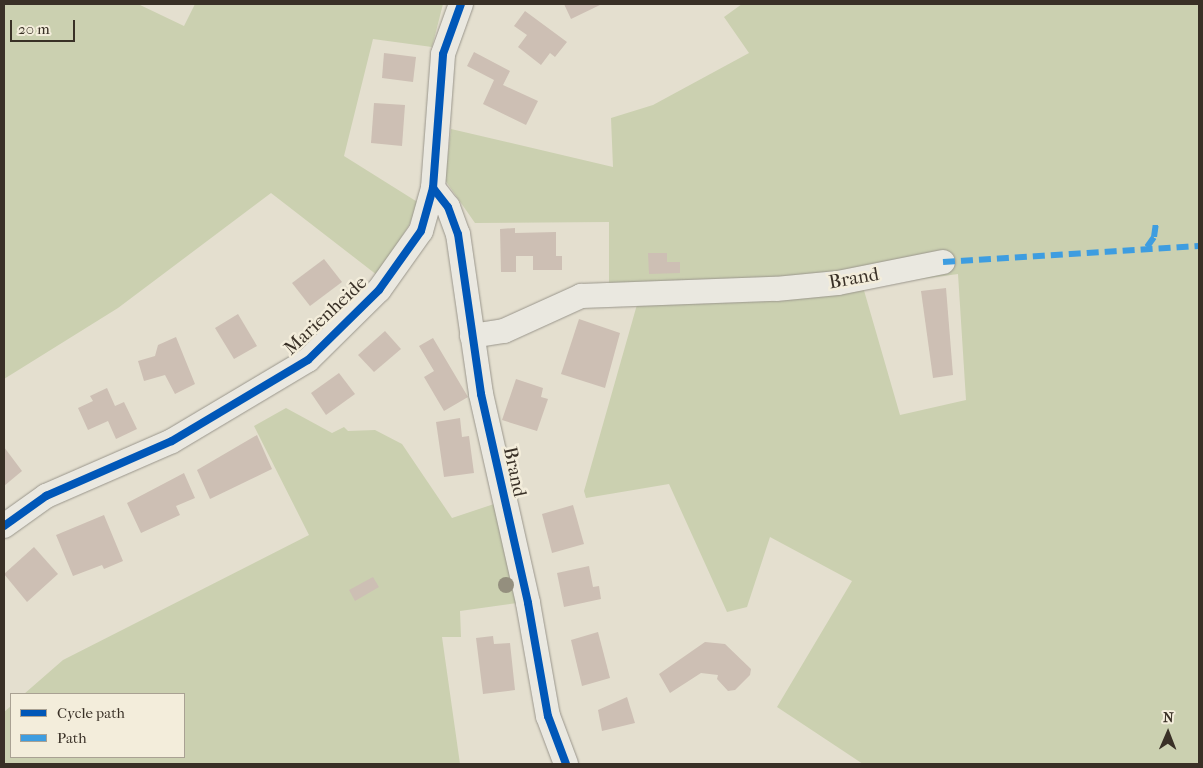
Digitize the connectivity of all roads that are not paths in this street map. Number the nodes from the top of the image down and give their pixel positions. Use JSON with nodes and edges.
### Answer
{"nodes":[{"id":1,"x":461,"y":4,"type":"edge"},
{"id":2,"x":433,"y":188,"type":"junction"},
{"id":3,"x":943,"y":262,"type":"dead end"},
{"id":4,"x":472,"y":336,"type":"junction"},
{"id":5,"x":4,"y":526,"type":"edge"},
{"id":6,"x":566,"y":764,"type":"edge"}],
"edges":[{"from":1,"to":2,"type":"street","name":"Marienheide"},
{"from":2,"to":4,"type":"street","name":"Brand"},
{"from":2,"to":5,"type":"street","name":"Marienheide"},
{"from":3,"to":4,"type":"street","name":"Brand"},
{"from":4,"to":6,"type":"street","name":"Brand"}]}
